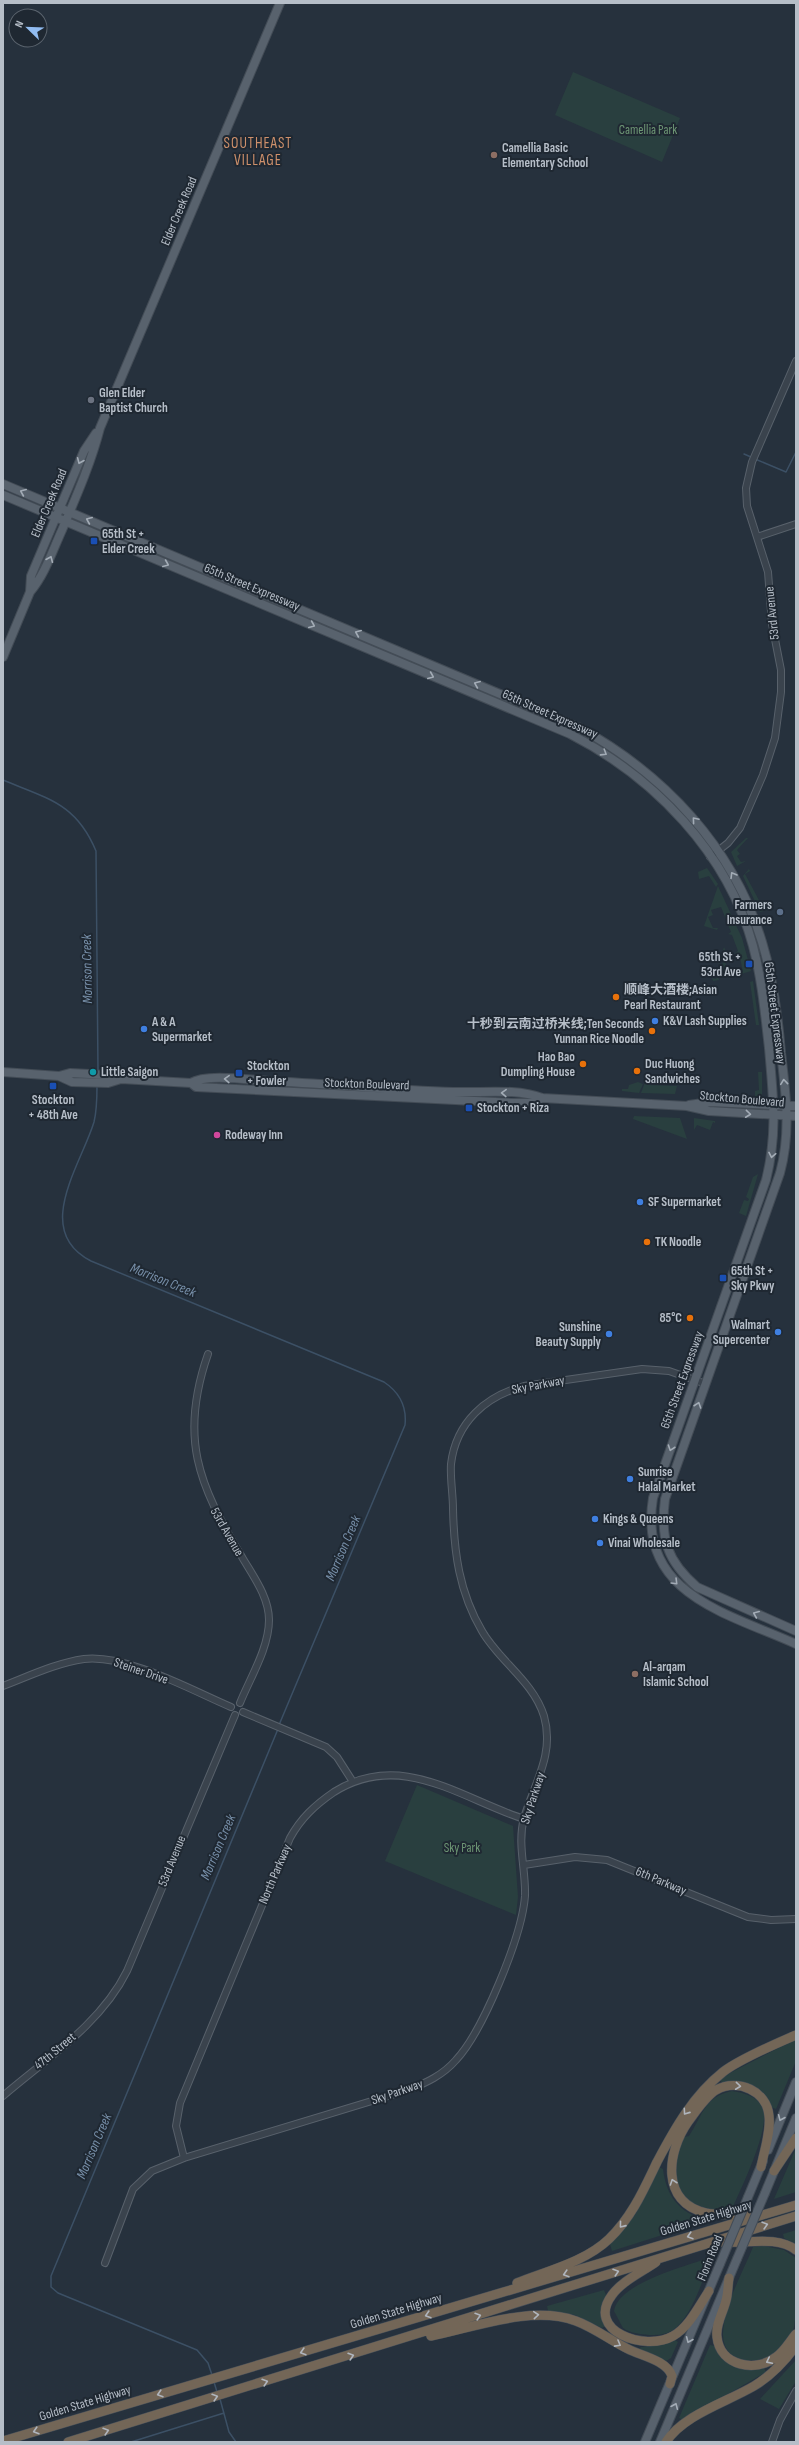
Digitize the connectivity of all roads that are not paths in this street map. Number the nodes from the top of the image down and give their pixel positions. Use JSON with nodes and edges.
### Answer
{"nodes":[{"id":1,"x":280,"y":3,"type":"edge"},
{"id":2,"x":796,"y":361,"type":"edge"},
{"id":3,"x":100,"y":428,"type":"junction"},
{"id":4,"x":3,"y":484,"type":"edge"},
{"id":5,"x":3,"y":495,"type":"edge"},
{"id":6,"x":60,"y":508,"type":"junction"},
{"id":7,"x":70,"y":512,"type":"junction"},
{"id":8,"x":56,"y":517,"type":"junction"},
{"id":9,"x":66,"y":521,"type":"junction"},
{"id":10,"x":796,"y":524,"type":"edge"},
{"id":11,"x":757,"y":537,"type":"junction"},
{"id":12,"x":30,"y":592,"type":"junction"},
{"id":13,"x":3,"y":657,"type":"edge"},
{"id":14,"x":718,"y":851,"type":"junction"},
{"id":15,"x":710,"y":857,"type":"junction"},
{"id":16,"x":739,"y":910,"type":"junction"},
{"id":17,"x":762,"y":943,"type":"junction"},
{"id":18,"x":760,"y":974,"type":"junction"},
{"id":19,"x":780,"y":1036,"type":"junction"},
{"id":20,"x":3,"y":1072,"type":"edge"},
{"id":21,"x":191,"y":1083,"type":"junction"},
{"id":22,"x":315,"y":1084,"type":"junction"},
{"id":23,"x":455,"y":1092,"type":"junction"},
{"id":24,"x":315,"y":1094,"type":"junction"},
{"id":25,"x":408,"y":1097,"type":"junction"},
{"id":26,"x":542,"y":1098,"type":"junction"},
{"id":27,"x":774,"y":1104,"type":"junction"},
{"id":28,"x":787,"y":1105,"type":"junction"},
{"id":29,"x":687,"y":1106,"type":"junction"},
{"id":30,"x":796,"y":1106,"type":"edge"},
{"id":31,"x":787,"y":1115,"type":"junction"},
{"id":32,"x":774,"y":1116,"type":"junction"},
{"id":33,"x":796,"y":1116,"type":"edge"},
{"id":34,"x":760,"y":1198,"type":"junction"},
{"id":35,"x":756,"y":1241,"type":"junction"},
{"id":36,"x":743,"y":1245,"type":"junction"},
{"id":37,"x":740,"y":1287,"type":"junction"},
{"id":38,"x":208,"y":1354,"type":"dead end"},
{"id":39,"x":695,"y":1379,"type":"junction"},
{"id":40,"x":706,"y":1384,"type":"junction"},
{"id":41,"x":778,"y":1623,"type":"junction"},
{"id":42,"x":756,"y":1626,"type":"junction"},
{"id":43,"x":794,"y":1630,"type":"edge"},
{"id":44,"x":773,"y":1633,"type":"junction"},
{"id":45,"x":796,"y":1644,"type":"edge"},
{"id":46,"x":3,"y":1686,"type":"edge"},
{"id":47,"x":240,"y":1703,"type":"junction"},
{"id":48,"x":231,"y":1706,"type":"junction"},
{"id":49,"x":243,"y":1712,"type":"junction"},
{"id":50,"x":235,"y":1715,"type":"junction"},
{"id":51,"x":354,"y":1782,"type":"junction"},
{"id":52,"x":524,"y":1819,"type":"junction"},
{"id":53,"x":524,"y":1865,"type":"junction"},
{"id":54,"x":796,"y":1919,"type":"edge"},
{"id":55,"x":105,"y":2005,"type":"joint"},
{"id":56,"x":796,"y":2035,"type":"edge"},
{"id":57,"x":796,"y":2082,"type":"edge"},
{"id":58,"x":3,"y":2096,"type":"edge"},
{"id":59,"x":796,"y":2118,"type":"edge"},
{"id":60,"x":796,"y":2138,"type":"edge"},
{"id":61,"x":184,"y":2158,"type":"junction"},
{"id":62,"x":761,"y":2167,"type":"junction"},
{"id":63,"x":774,"y":2171,"type":"junction"},
{"id":64,"x":796,"y":2205,"type":"edge"},
{"id":65,"x":768,"y":2213,"type":"junction"},
{"id":66,"x":796,"y":2216,"type":"edge"},
{"id":67,"x":715,"y":2241,"type":"junction"},
{"id":68,"x":796,"y":2250,"type":"edge"},
{"id":69,"x":666,"y":2256,"type":"junction"},
{"id":70,"x":105,"y":2263,"type":"dead end"},
{"id":71,"x":729,"y":2278,"type":"junction"},
{"id":72,"x":709,"y":2292,"type":"junction"},
{"id":73,"x":453,"y":2308,"type":"junction"},
{"id":74,"x":796,"y":2334,"type":"edge"},
{"id":75,"x":796,"y":2346,"type":"edge"},
{"id":76,"x":374,"y":2348,"type":"junction"},
{"id":77,"x":670,"y":2384,"type":"junction"},
{"id":78,"x":796,"y":2391,"type":"edge"},
{"id":79,"x":3,"y":2441,"type":"edge"},
{"id":80,"x":68,"y":2442,"type":"edge"},
{"id":81,"x":645,"y":2442,"type":"edge"},
{"id":82,"x":660,"y":2442,"type":"edge"},
{"id":83,"x":666,"y":2442,"type":"edge"},
{"id":84,"x":772,"y":2442,"type":"edge"}],
"edges":[{"from":1,"to":3,"type":"main road","name":"Elder Creek Road"},
{"from":2,"to":11,"type":"street","name":"53rd Avenue"},
{"from":3,"to":6,"type":"main road","name":"Elder Creek Road","one_way":true},
{"from":3,"to":7,"type":"main road","name":"Elder Creek Road"},
{"from":6,"to":4,"type":"main road","name":"65th Street Expressway","one_way":true},
{"from":5,"to":8,"type":"main road","name":"65th Street Expressway"},
{"from":6,"to":7,"type":"main road","name":"65th Street Expressway"},
{"from":6,"to":8,"type":"main road","name":"Elder Creek Road"},
{"from":7,"to":9,"type":"main road","name":"Elder Creek Road"},
{"from":14,"to":7,"type":"main road","name":"65th Street Expressway","one_way":true},
{"from":8,"to":9,"type":"main road","name":"65th Street Expressway"},
{"from":8,"to":12,"type":"main road","name":"Elder Creek Road"},
{"from":12,"to":9,"type":"main road","name":"Elder Creek Road","one_way":true},
{"from":9,"to":15,"type":"main road","name":"65th Street Expressway","one_way":true},
{"from":10,"to":11,"type":"street"},
{"from":11,"to":14,"type":"street","name":"53rd Avenue"},
{"from":12,"to":13,"type":"main road","name":"Elder Creek Road"},
{"from":14,"to":15,"type":"street","name":"53rd Avenue"},
{"from":17,"to":14,"type":"main road","name":"65th Street Expressway","one_way":true},
{"from":15,"to":16,"type":"main road","name":"65th Street Expressway"},
{"from":16,"to":17,"type":"main road"},
{"from":16,"to":18,"type":"main road","name":"65th Street Expressway"},
{"from":17,"to":19,"type":"main road","name":"65th Street Expressway"},
{"from":18,"to":19,"type":"main road"},
{"from":18,"to":27,"type":"main road","name":"65th Street Expressway"},
{"from":28,"to":19,"type":"main road","name":"65th Street Expressway","one_way":true},
{"from":20,"to":21,"type":"main road","name":"Stockton Boulevard"},
{"from":22,"to":21,"type":"main road","name":"Stockton Boulevard","one_way":true},
{"from":21,"to":24,"type":"main road","name":"Stockton Boulevard"},
{"from":22,"to":23,"type":"main road","name":"Stockton Boulevard"},
{"from":22,"to":24,"type":"main road"},
{"from":23,"to":25,"type":"main road"},
{"from":26,"to":23,"type":"main road","name":"Stockton Boulevard","one_way":true},
{"from":24,"to":25,"type":"main road","name":"Stockton Boulevard"},
{"from":25,"to":26,"type":"main road","name":"Stockton Boulevard"},
{"from":26,"to":29,"type":"main road","name":"Stockton Boulevard"},
{"from":27,"to":28,"type":"main road","name":"Stockton Boulevard"},
{"from":27,"to":29,"type":"main road","name":"Stockton Boulevard"},
{"from":27,"to":32,"type":"main road","name":"65th Street Expressway"},
{"from":28,"to":30,"type":"main road","name":"Stockton Boulevard"},
{"from":28,"to":31,"type":"main road","name":"65th Street Expressway"},
{"from":29,"to":32,"type":"main road","name":"Stockton Boulevard","one_way":true},
{"from":31,"to":32,"type":"main road","name":"Stockton Boulevard"},
{"from":31,"to":33,"type":"main road","name":"Stockton Boulevard"},
{"from":31,"to":35,"type":"main road","name":"65th Street Expressway"},
{"from":32,"to":34,"type":"main road","name":"65th Street Expressway","one_way":true},
{"from":34,"to":35,"type":"main road"},
{"from":34,"to":36,"type":"main road","name":"65th Street Expressway"},
{"from":35,"to":37,"type":"main road","name":"65th Street Expressway"},
{"from":36,"to":37,"type":"main road"},
{"from":36,"to":39,"type":"main road","name":"65th Street Expressway"},
{"from":37,"to":40,"type":"main road","name":"65th Street Expressway"},
{"from":38,"to":47,"type":"street","name":"53rd Avenue"},
{"from":39,"to":40,"type":"street","name":"Sky Parkway"},
{"from":39,"to":42,"type":"main road","name":"65th Street Expressway","one_way":true},
{"from":39,"to":52,"type":"street","name":"Sky Parkway"},
{"from":41,"to":40,"type":"main road","name":"65th Street Expressway","one_way":true},
{"from":41,"to":42,"type":"main road"},
{"from":41,"to":43,"type":"main road","name":"65th Street Expressway"},
{"from":42,"to":44,"type":"main road","name":"65th Street Expressway"},
{"from":43,"to":44,"type":"main road"},
{"from":44,"to":45,"type":"main road","name":"65th Street Expressway"},
{"from":46,"to":48,"type":"street","name":"Steiner Drive"},
{"from":47,"to":48,"type":"street"},
{"from":47,"to":49,"type":"street"},
{"from":48,"to":50,"type":"street"},
{"from":49,"to":50,"type":"street"},
{"from":49,"to":51,"type":"street"},
{"from":50,"to":55,"type":"street","name":"53rd Avenue"},
{"from":51,"to":52,"type":"street","name":"North Parkway"},
{"from":51,"to":61,"type":"street","name":"North Parkway"},
{"from":52,"to":53,"type":"street","name":"Sky Parkway"},
{"from":53,"to":54,"type":"street","name":"6th Parkway"},
{"from":53,"to":61,"type":"street","name":"Sky Parkway"},
{"from":55,"to":58,"type":"street","name":"47th Street"},
{"from":56,"to":73,"type":"highway","one_way":true},
{"from":57,"to":62,"type":"main road","name":"Florin Road","one_way":true},
{"from":59,"to":63,"type":"main road","name":"Florin Road"},
{"from":60,"to":63,"type":"highway"},
{"from":61,"to":70,"type":"street","name":"Sky Parkway"},
{"from":65,"to":62,"type":"highway","one_way":true},
{"from":62,"to":72,"type":"main road","name":"Florin Road","bridge":true},
{"from":63,"to":71,"type":"main road","name":"Florin Road","bridge":true},
{"from":64,"to":65,"type":"highway","name":"Golden State Highway"},
{"from":65,"to":73,"type":"highway","name":"Golden State Highway","one_way":true},
{"from":67,"to":66,"type":"highway","name":"Golden State Highway","one_way":true},
{"from":67,"to":68,"type":"highway"},
{"from":67,"to":69,"type":"highway","name":"Golden State Highway"},
{"from":69,"to":72,"type":"highway"},
{"from":76,"to":69,"type":"highway","name":"Golden State Highway","one_way":true},
{"from":74,"to":71,"type":"highway","one_way":true},
{"from":82,"to":71,"type":"main road","name":"Florin Road","one_way":true},
{"from":72,"to":77,"type":"main road","name":"Florin Road","one_way":true},
{"from":73,"to":79,"type":"highway","name":"Golden State Highway","one_way":true},
{"from":75,"to":83,"type":"highway"},
{"from":76,"to":77,"type":"highway","one_way":true},
{"from":80,"to":76,"type":"highway","name":"Golden State Highway","one_way":true},
{"from":77,"to":81,"type":"main road","name":"Florin Road"},
{"from":78,"to":84,"type":"street"}]}
